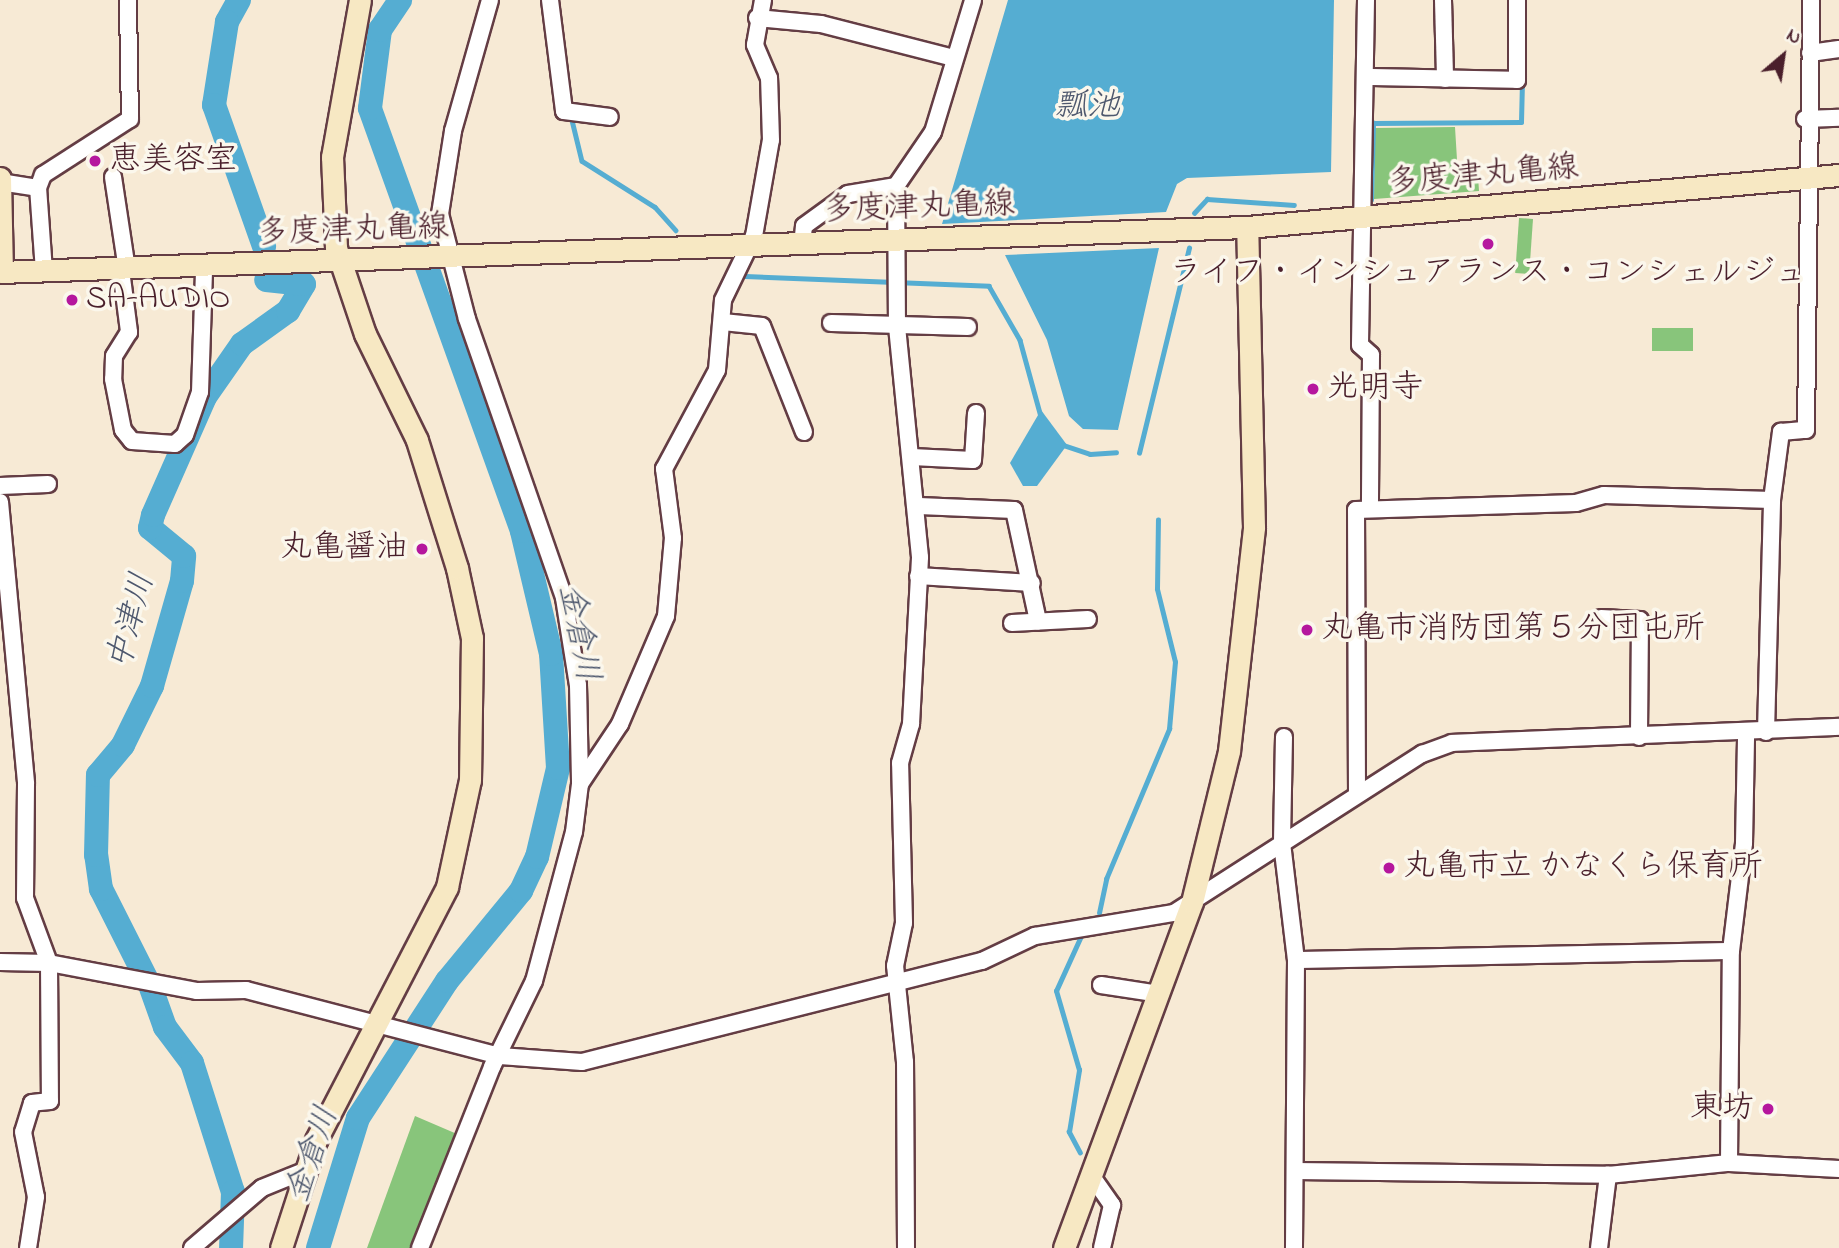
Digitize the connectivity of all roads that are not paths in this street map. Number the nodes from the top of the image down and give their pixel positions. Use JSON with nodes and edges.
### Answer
{"nodes":[{"id":1,"x":128,"y":0,"type":"edge"},
{"id":2,"x":360,"y":0,"type":"edge"},
{"id":3,"x":490,"y":0,"type":"edge"},
{"id":4,"x":763,"y":0,"type":"edge"},
{"id":5,"x":973,"y":0,"type":"edge"},
{"id":6,"x":1366,"y":0,"type":"edge"},
{"id":7,"x":1443,"y":0,"type":"edge"},
{"id":8,"x":1517,"y":0,"type":"edge"},
{"id":9,"x":1811,"y":0,"type":"edge"},
{"id":10,"x":549,"y":2,"type":"edge"},
{"id":11,"x":757,"y":18,"type":"junction"},
{"id":12,"x":1839,"y":50,"type":"edge"},
{"id":13,"x":1810,"y":53,"type":"junction"},
{"id":14,"x":953,"y":58,"type":"junction"},
{"id":15,"x":1367,"y":77,"type":"junction"},
{"id":16,"x":1445,"y":79,"type":"junction"},
{"id":17,"x":610,"y":117,"type":"dead end"},
{"id":18,"x":1805,"y":118,"type":"junction"},
{"id":19,"x":1839,"y":118,"type":"edge"},
{"id":20,"x":1839,"y":175,"type":"edge"},
{"id":21,"x":113,"y":177,"type":"dead end"},
{"id":22,"x":1807,"y":179,"type":"junction"},
{"id":23,"x":0,"y":180,"type":"edge"},
{"id":24,"x":896,"y":186,"type":"junction"},
{"id":25,"x":38,"y":188,"type":"junction"},
{"id":26,"x":1365,"y":219,"type":"junction"},
{"id":27,"x":1247,"y":228,"type":"junction"},
{"id":28,"x":897,"y":241,"type":"junction"},
{"id":29,"x":802,"y":245,"type":"junction"},
{"id":30,"x":747,"y":249,"type":"junction"},
{"id":31,"x":454,"y":260,"type":"junction"},
{"id":32,"x":340,"y":264,"type":"junction"},
{"id":33,"x":204,"y":269,"type":"junction"},
{"id":34,"x":124,"y":270,"type":"junction"},
{"id":35,"x":44,"y":271,"type":"junction"},
{"id":36,"x":1,"y":272,"type":"edge"},
{"id":37,"x":723,"y":322,"type":"junction"},
{"id":38,"x":831,"y":323,"type":"dead end"},
{"id":39,"x":897,"y":326,"type":"junction"},
{"id":40,"x":968,"y":327,"type":"dead end"},
{"id":41,"x":976,"y":413,"type":"dead end"},
{"id":42,"x":804,"y":432,"type":"dead end"},
{"id":43,"x":912,"y":457,"type":"junction"},
{"id":44,"x":48,"y":484,"type":"dead end"},
{"id":45,"x":0,"y":486,"type":"edge"},
{"id":46,"x":1772,"y":500,"type":"junction"},
{"id":47,"x":0,"y":502,"type":"edge"},
{"id":48,"x":919,"y":506,"type":"junction"},
{"id":49,"x":1370,"y":507,"type":"junction"},
{"id":50,"x":918,"y":576,"type":"junction"},
{"id":51,"x":1032,"y":583,"type":"junction"},
{"id":52,"x":1601,"y":618,"type":"dead end"},
{"id":53,"x":1088,"y":619,"type":"dead end"},
{"id":54,"x":1038,"y":621,"type":"junction"},
{"id":55,"x":1012,"y":624,"type":"dead end"},
{"id":56,"x":1839,"y":727,"type":"edge"},
{"id":57,"x":1766,"y":732,"type":"junction"},
{"id":58,"x":1746,"y":734,"type":"junction"},
{"id":59,"x":1284,"y":737,"type":"dead end"},
{"id":60,"x":1639,"y":737,"type":"junction"},
{"id":61,"x":580,"y":784,"type":"junction"},
{"id":62,"x":1357,"y":794,"type":"junction"},
{"id":63,"x":1282,"y":843,"type":"junction"},
{"id":64,"x":1192,"y":903,"type":"junction"},
{"id":65,"x":1731,"y":951,"type":"junction"},
{"id":66,"x":1296,"y":960,"type":"junction"},
{"id":67,"x":0,"y":962,"type":"edge"},
{"id":68,"x":48,"y":963,"type":"junction"},
{"id":69,"x":897,"y":983,"type":"junction"},
{"id":70,"x":1101,"y":985,"type":"dead end"},
{"id":71,"x":1160,"y":994,"type":"junction"},
{"id":72,"x":384,"y":1027,"type":"junction"},
{"id":73,"x":500,"y":1056,"type":"junction"},
{"id":74,"x":1729,"y":1163,"type":"junction"},
{"id":75,"x":1839,"y":1170,"type":"edge"},
{"id":76,"x":304,"y":1171,"type":"junction"},
{"id":77,"x":1295,"y":1171,"type":"junction"},
{"id":78,"x":1091,"y":1175,"type":"junction"},
{"id":79,"x":1608,"y":1175,"type":"junction"},
{"id":80,"x":28,"y":1248,"type":"edge"},
{"id":81,"x":192,"y":1248,"type":"edge"},
{"id":82,"x":281,"y":1248,"type":"edge"},
{"id":83,"x":420,"y":1248,"type":"edge"},
{"id":84,"x":906,"y":1248,"type":"edge"},
{"id":85,"x":1064,"y":1248,"type":"edge"},
{"id":86,"x":1102,"y":1248,"type":"edge"},
{"id":87,"x":1294,"y":1248,"type":"edge"},
{"id":88,"x":1599,"y":1248,"type":"edge"}],
"edges":[{"from":1,"to":25,"type":"street"},
{"from":2,"to":32,"type":"street"},
{"from":3,"to":31,"type":"street"},
{"from":4,"to":11,"type":"street"},
{"from":5,"to":14,"type":"street"},
{"from":6,"to":15,"type":"street"},
{"from":7,"to":16,"type":"street"},
{"from":8,"to":16,"type":"street"},
{"from":9,"to":13,"type":"street"},
{"from":10,"to":17,"type":"street"},
{"from":11,"to":14,"type":"street"},
{"from":11,"to":30,"type":"street"},
{"from":12,"to":13,"type":"street"},
{"from":13,"to":18,"type":"street"},
{"from":14,"to":24,"type":"street"},
{"from":15,"to":16,"type":"street"},
{"from":15,"to":26,"type":"street"},
{"from":18,"to":19,"type":"street"},
{"from":18,"to":22,"type":"street"},
{"from":20,"to":22,"type":"street","name":"多度津丸亀線"},
{"from":21,"to":34,"type":"street"},
{"from":22,"to":26,"type":"street","name":"多度津丸亀線"},
{"from":22,"to":46,"type":"street"},
{"from":23,"to":25,"type":"street"},
{"from":23,"to":36,"type":"street"},
{"from":24,"to":28,"type":"street"},
{"from":24,"to":29,"type":"street"},
{"from":25,"to":35,"type":"street"},
{"from":26,"to":27,"type":"street","name":"多度津丸亀線"},
{"from":26,"to":49,"type":"street"},
{"from":27,"to":28,"type":"street","name":"多度津丸亀線"},
{"from":27,"to":64,"type":"street"},
{"from":28,"to":29,"type":"street","name":"多度津丸亀線"},
{"from":28,"to":39,"type":"street"},
{"from":29,"to":30,"type":"street","name":"多度津丸亀線"},
{"from":30,"to":31,"type":"street","name":"多度津丸亀線"},
{"from":30,"to":37,"type":"street"},
{"from":31,"to":32,"type":"street","name":"多度津丸亀線"},
{"from":31,"to":61,"type":"street"},
{"from":32,"to":33,"type":"street","name":"多度津丸亀線"},
{"from":32,"to":72,"type":"street"},
{"from":33,"to":34,"type":"street","name":"多度津丸亀線"},
{"from":33,"to":34,"type":"street"},
{"from":34,"to":35,"type":"street","name":"多度津丸亀線"},
{"from":35,"to":36,"type":"street","name":"多度津丸亀線"},
{"from":37,"to":42,"type":"street"},
{"from":37,"to":61,"type":"street"},
{"from":38,"to":39,"type":"street"},
{"from":39,"to":40,"type":"street"},
{"from":39,"to":43,"type":"street"},
{"from":41,"to":43,"type":"street"},
{"from":43,"to":48,"type":"street"},
{"from":44,"to":45,"type":"street"},
{"from":46,"to":49,"type":"street"},
{"from":46,"to":57,"type":"street"},
{"from":47,"to":68,"type":"street"},
{"from":48,"to":50,"type":"street"},
{"from":48,"to":51,"type":"street"},
{"from":49,"to":62,"type":"street"},
{"from":50,"to":51,"type":"street"},
{"from":50,"to":69,"type":"street"},
{"from":51,"to":54,"type":"street"},
{"from":52,"to":60,"type":"street"},
{"from":53,"to":54,"type":"street"},
{"from":54,"to":55,"type":"street"},
{"from":56,"to":57,"type":"street"},
{"from":57,"to":58,"type":"street"},
{"from":58,"to":60,"type":"street"},
{"from":58,"to":65,"type":"street"},
{"from":59,"to":63,"type":"street"},
{"from":60,"to":62,"type":"street"},
{"from":61,"to":73,"type":"street"},
{"from":62,"to":63,"type":"street"},
{"from":63,"to":64,"type":"street"},
{"from":63,"to":66,"type":"street"},
{"from":64,"to":69,"type":"street"},
{"from":64,"to":71,"type":"street"},
{"from":65,"to":66,"type":"street"},
{"from":65,"to":74,"type":"street"},
{"from":66,"to":77,"type":"street"},
{"from":67,"to":68,"type":"street"},
{"from":68,"to":72,"type":"street"},
{"from":68,"to":80,"type":"street"},
{"from":69,"to":73,"type":"street"},
{"from":69,"to":84,"type":"street"},
{"from":70,"to":71,"type":"street"},
{"from":71,"to":78,"type":"street"},
{"from":72,"to":73,"type":"street"},
{"from":72,"to":76,"type":"street"},
{"from":73,"to":83,"type":"street"},
{"from":74,"to":75,"type":"street"},
{"from":74,"to":79,"type":"street"},
{"from":76,"to":81,"type":"street"},
{"from":76,"to":82,"type":"street"},
{"from":77,"to":79,"type":"street"},
{"from":77,"to":87,"type":"street"},
{"from":78,"to":85,"type":"street"},
{"from":78,"to":86,"type":"street"},
{"from":79,"to":88,"type":"street"}]}
